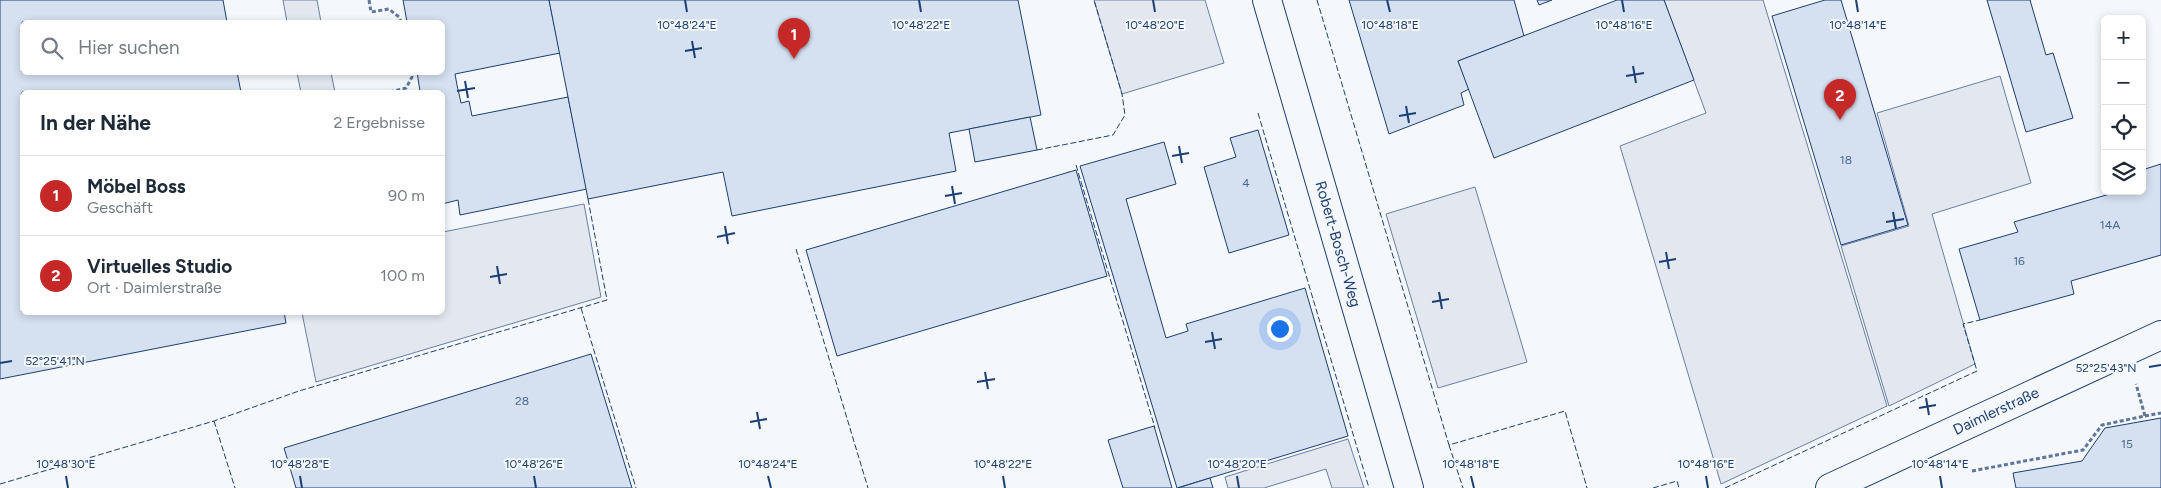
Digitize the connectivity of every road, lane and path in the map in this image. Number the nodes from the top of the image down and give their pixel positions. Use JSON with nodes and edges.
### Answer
{"nodes":[{"id":1,"x":369,"y":0,"type":"edge"},
{"id":2,"x":1268,"y":0,"type":"edge"},
{"id":3,"x":400,"y":20,"type":"edge"},
{"id":4,"x":412,"y":75,"type":"edge"},
{"id":5,"x":398,"y":90,"type":"edge"},
{"id":6,"x":2161,"y":335,"type":"edge"},
{"id":7,"x":2122,"y":353,"type":"junction"},
{"id":8,"x":2161,"y":414,"type":"edge"},
{"id":9,"x":2145,"y":416,"type":"junction"},
{"id":10,"x":1972,"y":471,"type":"dead end"},
{"id":11,"x":1409,"y":488,"type":"edge"},
{"id":12,"x":1830,"y":488,"type":"edge"}],
"edges":[{"from":1,"to":3,"type":"path"},
{"from":2,"to":11,"type":"street","name":"Robert-Bosch-Weg"},
{"from":4,"to":5,"type":"path"},
{"from":6,"to":7,"type":"street","name":"Daimlerstraße"},
{"from":7,"to":9,"type":"path"},
{"from":7,"to":12,"type":"street","name":"Daimlerstraße"},
{"from":8,"to":9,"type":"path"},
{"from":9,"to":10,"type":"path"}]}
